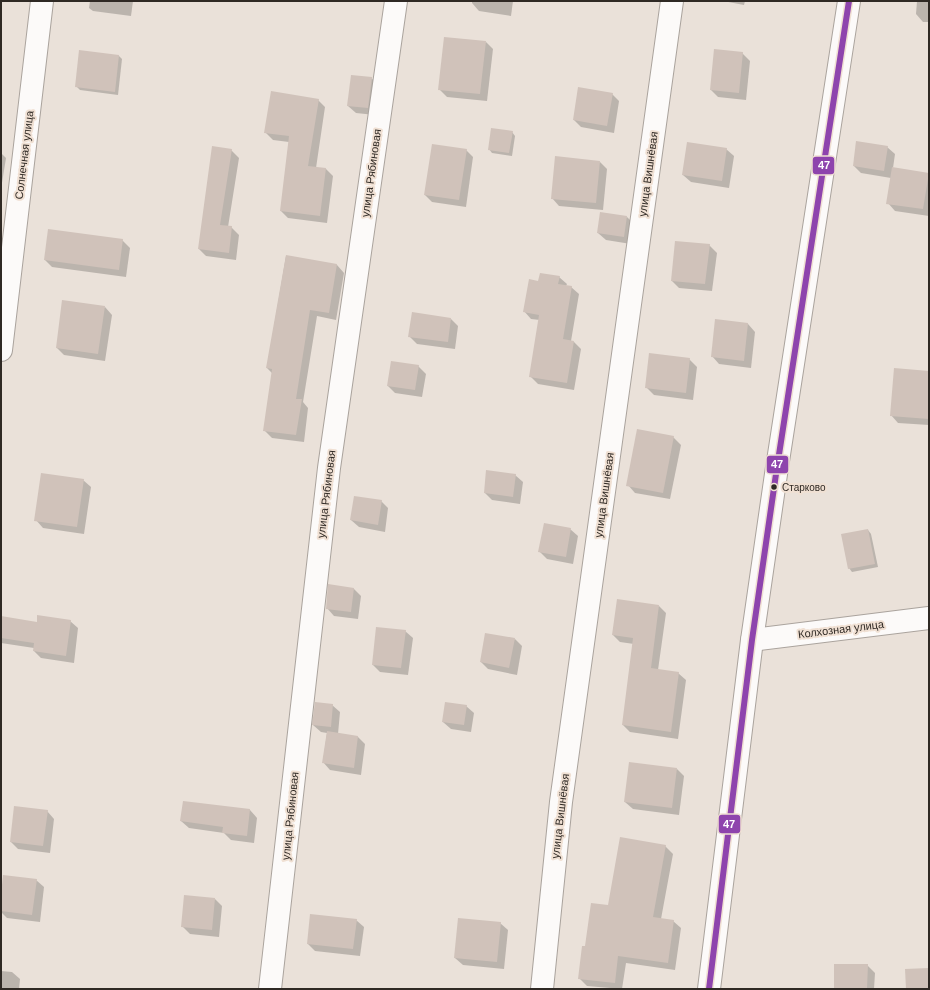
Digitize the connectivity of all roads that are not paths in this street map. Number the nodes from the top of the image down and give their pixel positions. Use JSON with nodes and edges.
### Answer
{"nodes":[{"id":1,"x":42,"y":1,"type":"edge"},
{"id":2,"x":396,"y":1,"type":"edge"},
{"id":3,"x":672,"y":1,"type":"edge"},
{"id":4,"x":849,"y":1,"type":"edge"},
{"id":5,"x":1,"y":350,"type":"edge"},
{"id":6,"x":929,"y":618,"type":"edge"},
{"id":7,"x":752,"y":640,"type":"junction"},
{"id":8,"x":270,"y":989,"type":"edge"},
{"id":9,"x":542,"y":989,"type":"edge"},
{"id":10,"x":709,"y":989,"type":"edge"}],
"edges":[{"from":1,"to":5,"type":"street","name":"Солнечная улица"},
{"from":2,"to":8,"type":"street","name":"улица Рябиновая"},
{"from":3,"to":9,"type":"street","name":"улица Вишнёвая"},
{"from":4,"to":7,"type":"street"},
{"from":6,"to":7,"type":"street","name":"Колхозная улица"},
{"from":7,"to":10,"type":"street"}]}
